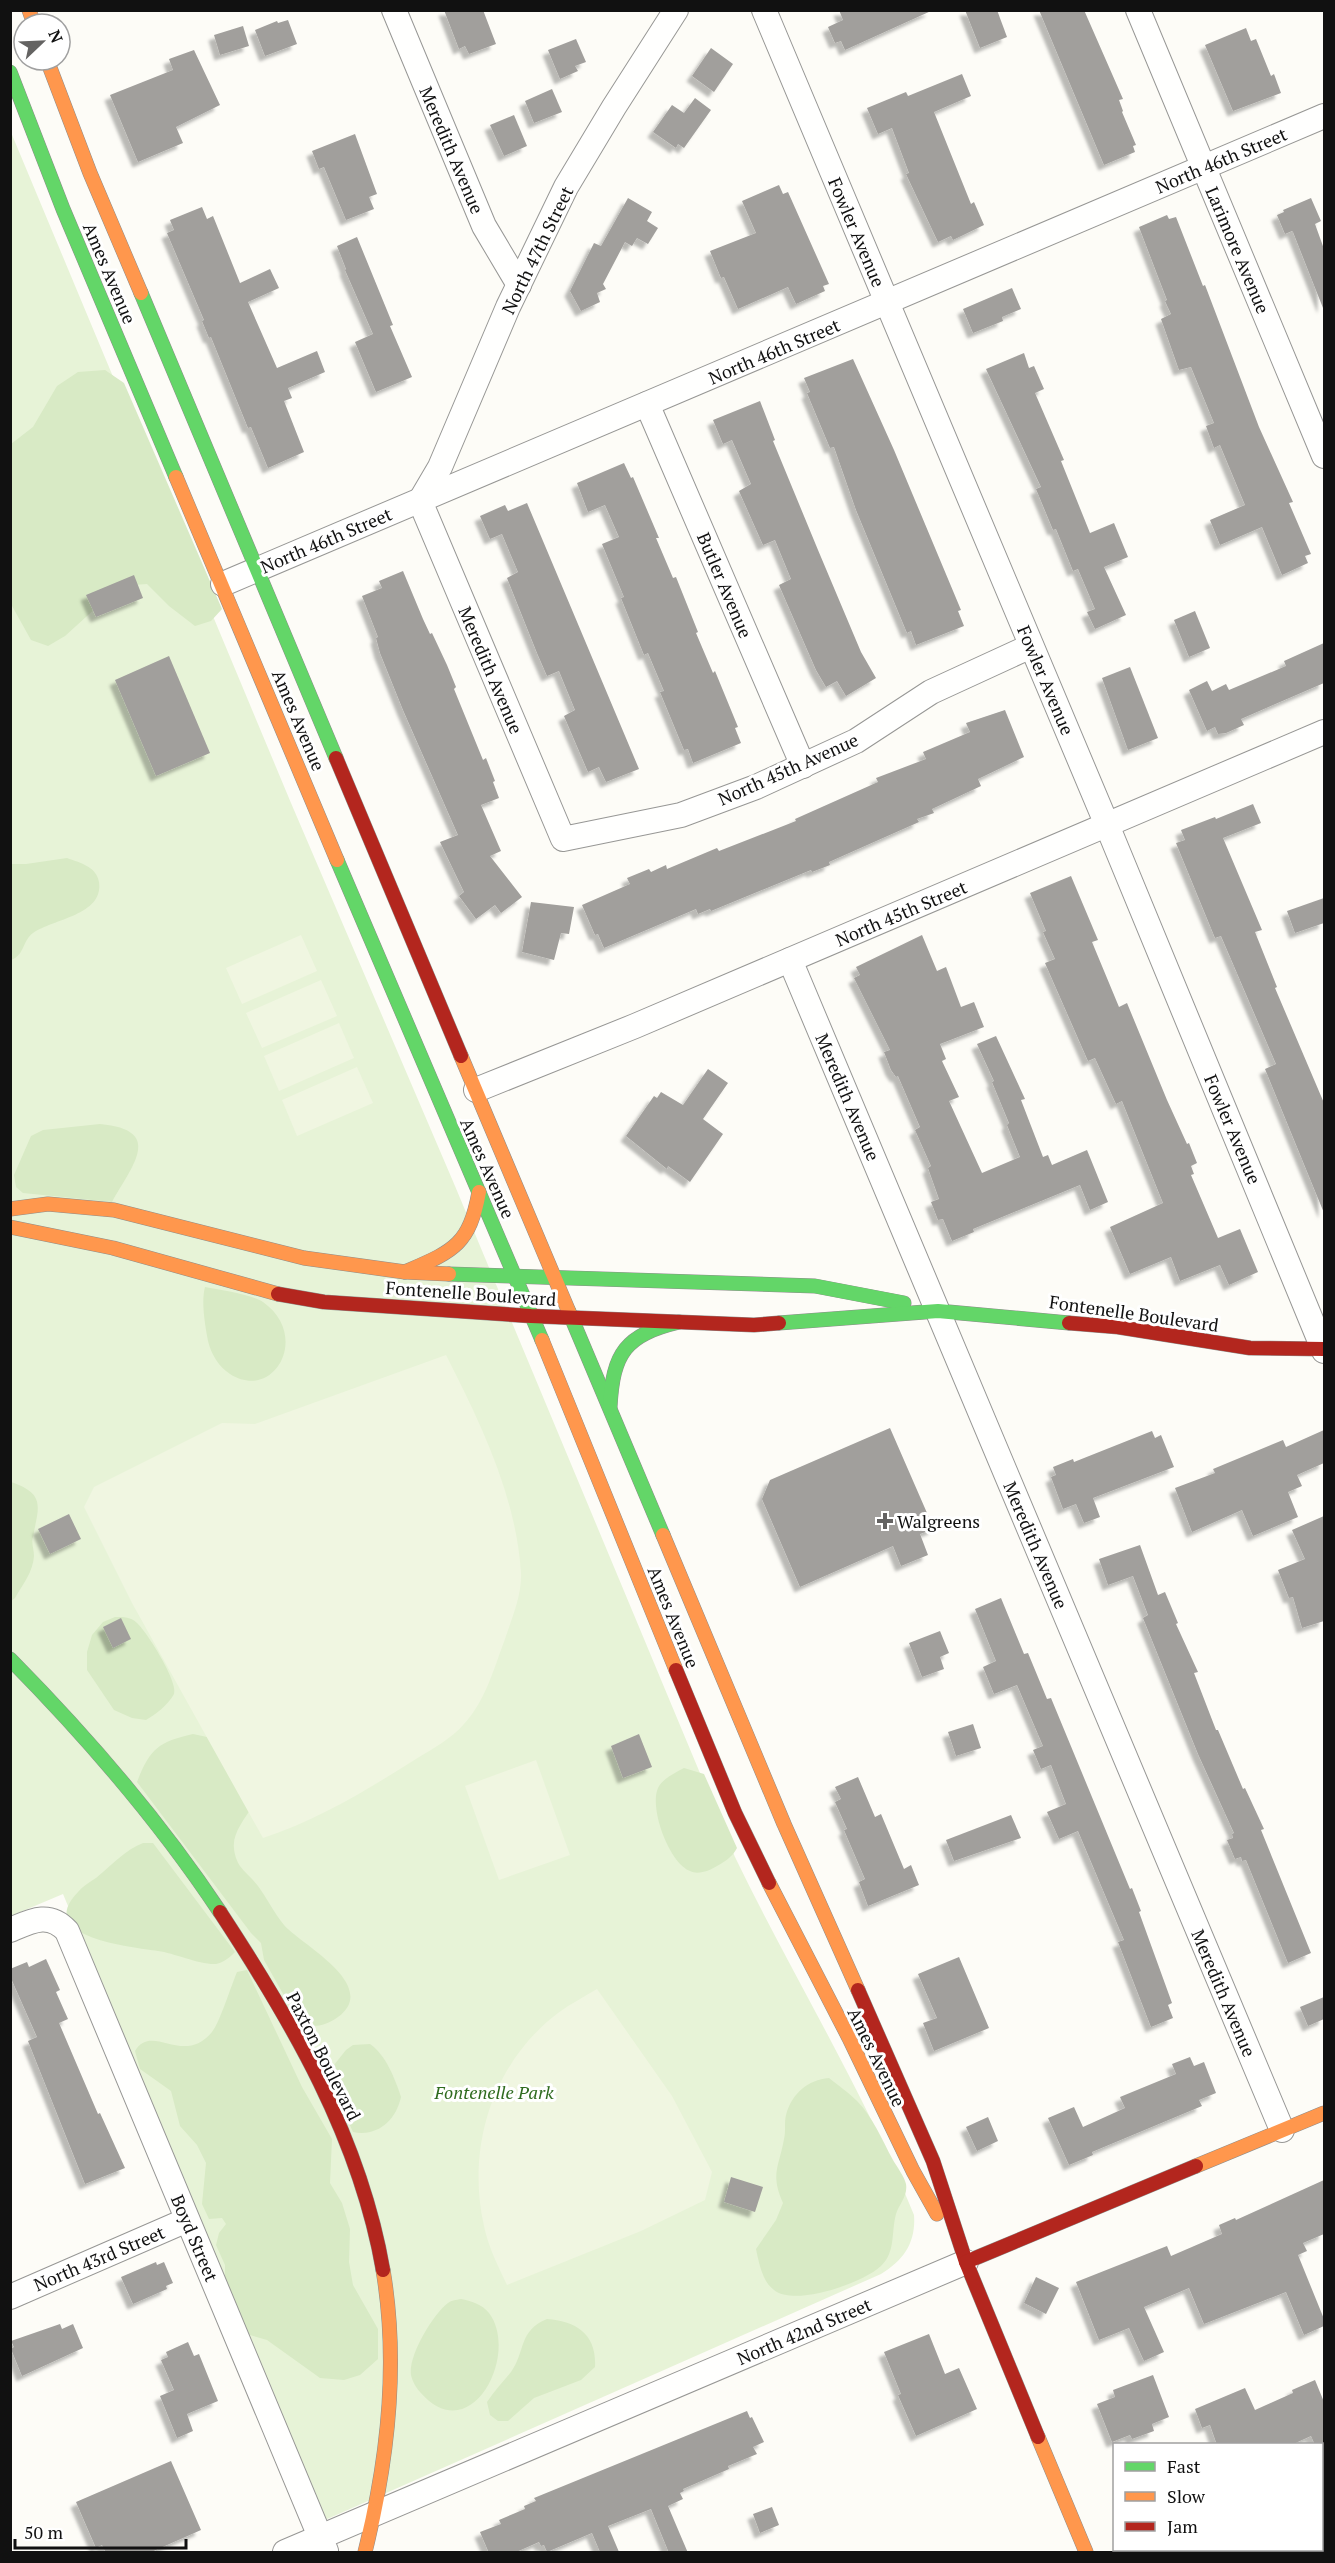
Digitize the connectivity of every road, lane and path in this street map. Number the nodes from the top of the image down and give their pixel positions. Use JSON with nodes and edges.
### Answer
{"nodes":[{"id":1,"x":393,"y":10,"type":"edge"},
{"id":2,"x":676,"y":10,"type":"edge"},
{"id":3,"x":764,"y":10,"type":"edge"},
{"id":4,"x":1138,"y":10,"type":"edge"},
{"id":5,"x":10,"y":72,"type":"edge"},
{"id":6,"x":52,"y":72,"type":"edge"},
{"id":7,"x":1324,"y":116,"type":"edge"},
{"id":8,"x":1204,"y":167,"type":"junction"},
{"id":9,"x":519,"y":285,"type":"junction"},
{"id":10,"x":887,"y":303,"type":"junction"},
{"id":11,"x":647,"y":404,"type":"junction"},
{"id":12,"x":1324,"y":456,"type":"edge"},
{"id":13,"x":420,"y":501,"type":"junction"},
{"id":14,"x":257,"y":569,"type":"junction"},
{"id":15,"x":223,"y":584,"type":"junction"},
{"id":16,"x":1031,"y":646,"type":"junction"},
{"id":17,"x":1324,"y":732,"type":"edge"},
{"id":18,"x":803,"y":766,"type":"junction"},
{"id":19,"x":311,"y":795,"type":"junction"},
{"id":20,"x":325,"y":797,"type":"dead end"},
{"id":21,"x":1107,"y":825,"type":"junction"},
{"id":22,"x":353,"y":834,"type":"dead end"},
{"id":23,"x":563,"y":839,"type":"joint"},
{"id":24,"x":790,"y":960,"type":"junction"},
{"id":25,"x":431,"y":983,"type":"junction"},
{"id":26,"x":476,"y":1090,"type":"junction"},
{"id":27,"x":479,"y":1192,"type":"junction"},
{"id":28,"x":10,"y":1209,"type":"edge"},
{"id":29,"x":10,"y":1227,"type":"edge"},
{"id":30,"x":405,"y":1272,"type":"junction"},
{"id":31,"x":516,"y":1277,"type":"junction"},
{"id":32,"x":555,"y":1279,"type":"junction"},
{"id":33,"x":938,"y":1311,"type":"junction"},
{"id":34,"x":531,"y":1316,"type":"junction"},
{"id":35,"x":571,"y":1318,"type":"junction"},
{"id":36,"x":678,"y":1322,"type":"junction"},
{"id":37,"x":1324,"y":1350,"type":"edge"},
{"id":38,"x":610,"y":1409,"type":"junction"},
{"id":39,"x":10,"y":1659,"type":"edge"},
{"id":40,"x":10,"y":1930,"type":"edge"},
{"id":41,"x":1324,"y":2113,"type":"edge"},
{"id":42,"x":1282,"y":2130,"type":"junction"},
{"id":43,"x":187,"y":2220,"type":"junction"},
{"id":44,"x":966,"y":2262,"type":"junction"},
{"id":45,"x":10,"y":2296,"type":"edge"},
{"id":46,"x":377,"y":2513,"type":"junction"},
{"id":47,"x":323,"y":2545,"type":"edge"},
{"id":48,"x":285,"y":2553,"type":"edge"},
{"id":49,"x":365,"y":2553,"type":"edge"},
{"id":50,"x":1086,"y":2553,"type":"edge"}],
"edges":[{"from":1,"to":9,"type":"street","name":"Meredith Avenue"},
{"from":2,"to":9,"type":"street","name":"North 47th Street"},
{"from":3,"to":10,"type":"street","name":"Fowler Avenue"},
{"from":4,"to":8,"type":"street","name":"Larimore Avenue"},
{"from":5,"to":15,"type":"main road","name":"Ames Avenue"},
{"from":6,"to":14,"type":"main road","name":"Ames Avenue"},
{"from":7,"to":8,"type":"street","name":"North 46th Street"},
{"from":8,"to":10,"type":"street","name":"North 46th Street"},
{"from":8,"to":12,"type":"street","name":"Larimore Avenue"},
{"from":9,"to":13,"type":"street","name":"North 47th Street"},
{"from":10,"to":11,"type":"street","name":"North 46th Street"},
{"from":10,"to":16,"type":"street","name":"Fowler Avenue"},
{"from":11,"to":13,"type":"street","name":"North 46th Street"},
{"from":11,"to":18,"type":"street","name":"Butler Avenue"},
{"from":13,"to":14,"type":"street","name":"North 46th Street"},
{"from":13,"to":23,"type":"street","name":"Meredith Avenue"},
{"from":14,"to":15,"type":"street","name":"North 46th Street"},
{"from":14,"to":25,"type":"main road","name":"Ames Avenue"},
{"from":15,"to":19,"type":"main road","name":"Ames Avenue"},
{"from":16,"to":18,"type":"street","name":"North 45th Avenue"},
{"from":16,"to":21,"type":"street","name":"Fowler Avenue"},
{"from":17,"to":21,"type":"street","name":"North 45th Street"},
{"from":18,"to":23,"type":"street","name":"North 45th Avenue"},
{"from":19,"to":20,"type":"main road"},
{"from":19,"to":27,"type":"main road","name":"Ames Avenue"},
{"from":21,"to":24,"type":"street","name":"North 45th Street"},
{"from":21,"to":37,"type":"street","name":"Fowler Avenue"},
{"from":22,"to":25,"type":"main road"},
{"from":24,"to":26,"type":"street","name":"North 45th Street"},
{"from":24,"to":33,"type":"street","name":"Meredith Avenue"},
{"from":25,"to":26,"type":"main road","name":"Ames Avenue"},
{"from":26,"to":32,"type":"main road","name":"Ames Avenue"},
{"from":27,"to":30,"type":"main road"},
{"from":27,"to":31,"type":"main road","name":"Ames Avenue"},
{"from":28,"to":30,"type":"main road","name":"Fontenelle Boulevard"},
{"from":29,"to":34,"type":"main road","name":"Fontenelle Boulevard"},
{"from":30,"to":31,"type":"main road","name":"Fontenelle Boulevard"},
{"from":31,"to":32,"type":"main road","name":"Fontenelle Boulevard"},
{"from":31,"to":34,"type":"main road","name":"Ames Avenue"},
{"from":32,"to":33,"type":"main road","name":"Fontenelle Boulevard"},
{"from":32,"to":35,"type":"main road","name":"Ames Avenue"},
{"from":33,"to":36,"type":"main road","name":"Fontenelle Boulevard"},
{"from":33,"to":37,"type":"main road","name":"Fontenelle Boulevard"},
{"from":33,"to":42,"type":"street","name":"Meredith Avenue"},
{"from":34,"to":35,"type":"main road","name":"Fontenelle Boulevard"},
{"from":34,"to":44,"type":"main road","name":"Ames Avenue"},
{"from":35,"to":36,"type":"main road","name":"Fontenelle Boulevard"},
{"from":35,"to":38,"type":"main road","name":"Ames Avenue"},
{"from":36,"to":38,"type":"main road"},
{"from":38,"to":44,"type":"main road","name":"Ames Avenue"},
{"from":39,"to":46,"type":"main road","name":"Paxton Boulevard"},
{"from":40,"to":43,"type":"street","name":"Boyd Street"},
{"from":41,"to":42,"type":"main road","name":"North 42nd Street"},
{"from":42,"to":44,"type":"main road","name":"North 42nd Street"},
{"from":43,"to":45,"type":"street","name":"North 43rd Street"},
{"from":43,"to":47,"type":"street","name":"Boyd Street"},
{"from":44,"to":46,"type":"street","name":"North 42nd Street"},
{"from":44,"to":50,"type":"main road","name":"Ames Avenue"},
{"from":46,"to":47,"type":"street","name":"North 42nd Street"},
{"from":46,"to":49,"type":"main road","name":"Paxton Boulevard"},
{"from":47,"to":48,"type":"street","name":"North 42nd Street"}]}
